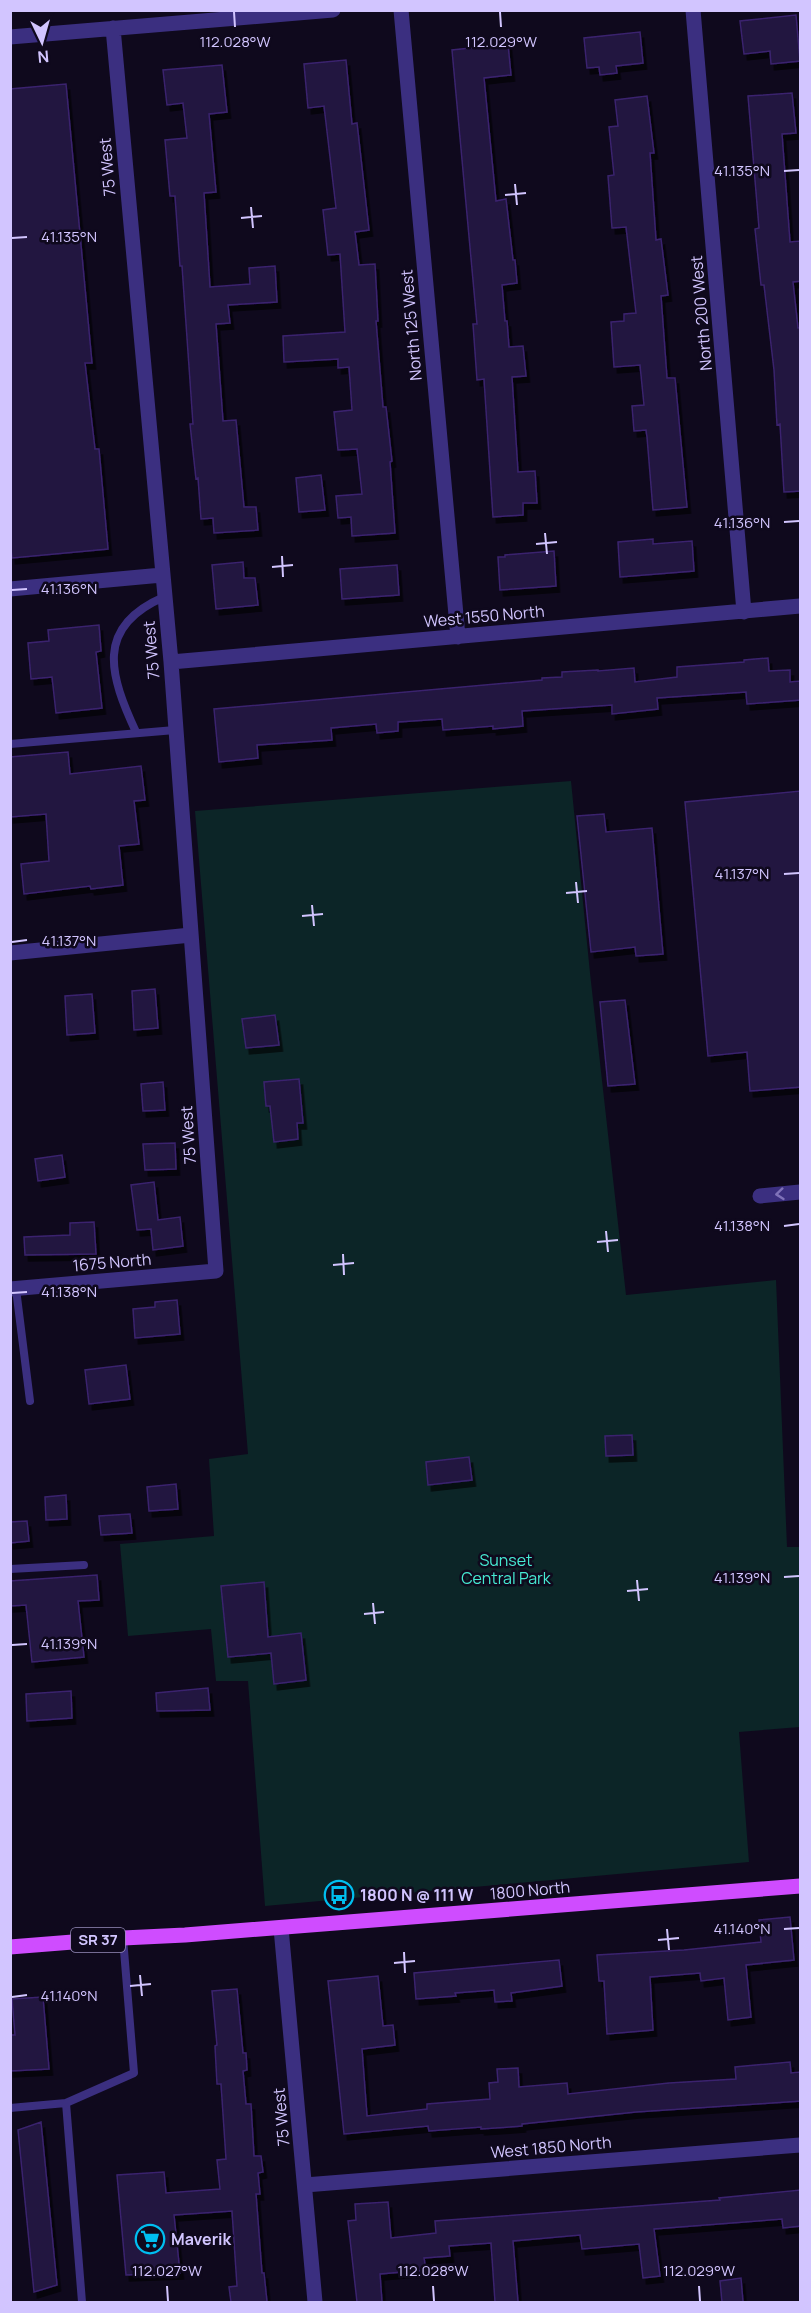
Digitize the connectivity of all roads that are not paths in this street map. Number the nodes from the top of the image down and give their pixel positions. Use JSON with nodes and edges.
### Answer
{"nodes":[{"id":1,"x":333,"y":10,"type":"edge"},
{"id":2,"x":401,"y":10,"type":"edge"},
{"id":3,"x":693,"y":10,"type":"edge"},
{"id":4,"x":113,"y":28,"type":"junction"},
{"id":5,"x":10,"y":37,"type":"edge"},
{"id":6,"x":162,"y":575,"type":"junction"},
{"id":7,"x":10,"y":589,"type":"edge"},
{"id":8,"x":164,"y":597,"type":"junction"},
{"id":9,"x":801,"y":606,"type":"edge"},
{"id":10,"x":744,"y":612,"type":"junction"},
{"id":11,"x":458,"y":637,"type":"junction"},
{"id":12,"x":171,"y":662,"type":"junction"},
{"id":13,"x":176,"y":730,"type":"junction"},
{"id":14,"x":136,"y":732,"type":"junction"},
{"id":15,"x":10,"y":744,"type":"edge"},
{"id":16,"x":191,"y":936,"type":"junction"},
{"id":17,"x":10,"y":953,"type":"edge"},
{"id":18,"x":801,"y":1192,"type":"edge"},
{"id":19,"x":760,"y":1196,"type":"dead end"},
{"id":20,"x":216,"y":1271,"type":"joint"},
{"id":21,"x":14,"y":1289,"type":"edge"},
{"id":22,"x":30,"y":1401,"type":"dead end"},
{"id":23,"x":84,"y":1566,"type":"dead end"},
{"id":24,"x":10,"y":1569,"type":"edge"},
{"id":25,"x":801,"y":1886,"type":"edge"},
{"id":26,"x":281,"y":1928,"type":"junction"},
{"id":27,"x":123,"y":1938,"type":"junction"},
{"id":28,"x":10,"y":1947,"type":"edge"},
{"id":29,"x":66,"y":2103,"type":"junction"},
{"id":30,"x":10,"y":2108,"type":"edge"},
{"id":31,"x":801,"y":2145,"type":"edge"},
{"id":32,"x":305,"y":2185,"type":"junction"},
{"id":33,"x":82,"y":2302,"type":"edge"},
{"id":34,"x":315,"y":2302,"type":"edge"}],
"edges":[{"from":1,"to":4,"type":"street"},
{"from":2,"to":11,"type":"street","name":"North 125 West"},
{"from":3,"to":10,"type":"street","name":"North 200 West"},
{"from":4,"to":5,"type":"street"},
{"from":4,"to":6,"type":"street","name":"75 West"},
{"from":6,"to":7,"type":"street"},
{"from":6,"to":8,"type":"street","name":"75 West"},
{"from":8,"to":12,"type":"street","name":"75 West"},
{"from":8,"to":14,"type":"lane"},
{"from":9,"to":10,"type":"street","name":"West 1550 North"},
{"from":10,"to":11,"type":"street","name":"West 1550 North"},
{"from":11,"to":12,"type":"street","name":"West 1550 North"},
{"from":12,"to":13,"type":"street","name":"75 West"},
{"from":13,"to":14,"type":"lane"},
{"from":13,"to":16,"type":"street","name":"75 West"},
{"from":14,"to":15,"type":"lane"},
{"from":16,"to":17,"type":"street"},
{"from":16,"to":20,"type":"street","name":"75 West"},
{"from":18,"to":19,"type":"street","one_way":true},
{"from":20,"to":21,"type":"street","name":"1675 North"},
{"from":21,"to":22,"type":"lane"},
{"from":23,"to":24,"type":"lane"},
{"from":25,"to":26,"type":"main road","name":"1800 North","number":"SR 37"},
{"from":26,"to":27,"type":"main road","name":"1800 North","number":"SR 37"},
{"from":26,"to":32,"type":"street","name":"75 West"},
{"from":27,"to":28,"type":"main road","name":"1800 North","number":"SR 37"},
{"from":27,"to":29,"type":"lane"},
{"from":29,"to":30,"type":"lane"},
{"from":29,"to":33,"type":"lane"},
{"from":31,"to":32,"type":"street","name":"West 1850 North"},
{"from":32,"to":34,"type":"street","name":"75 West"}]}
